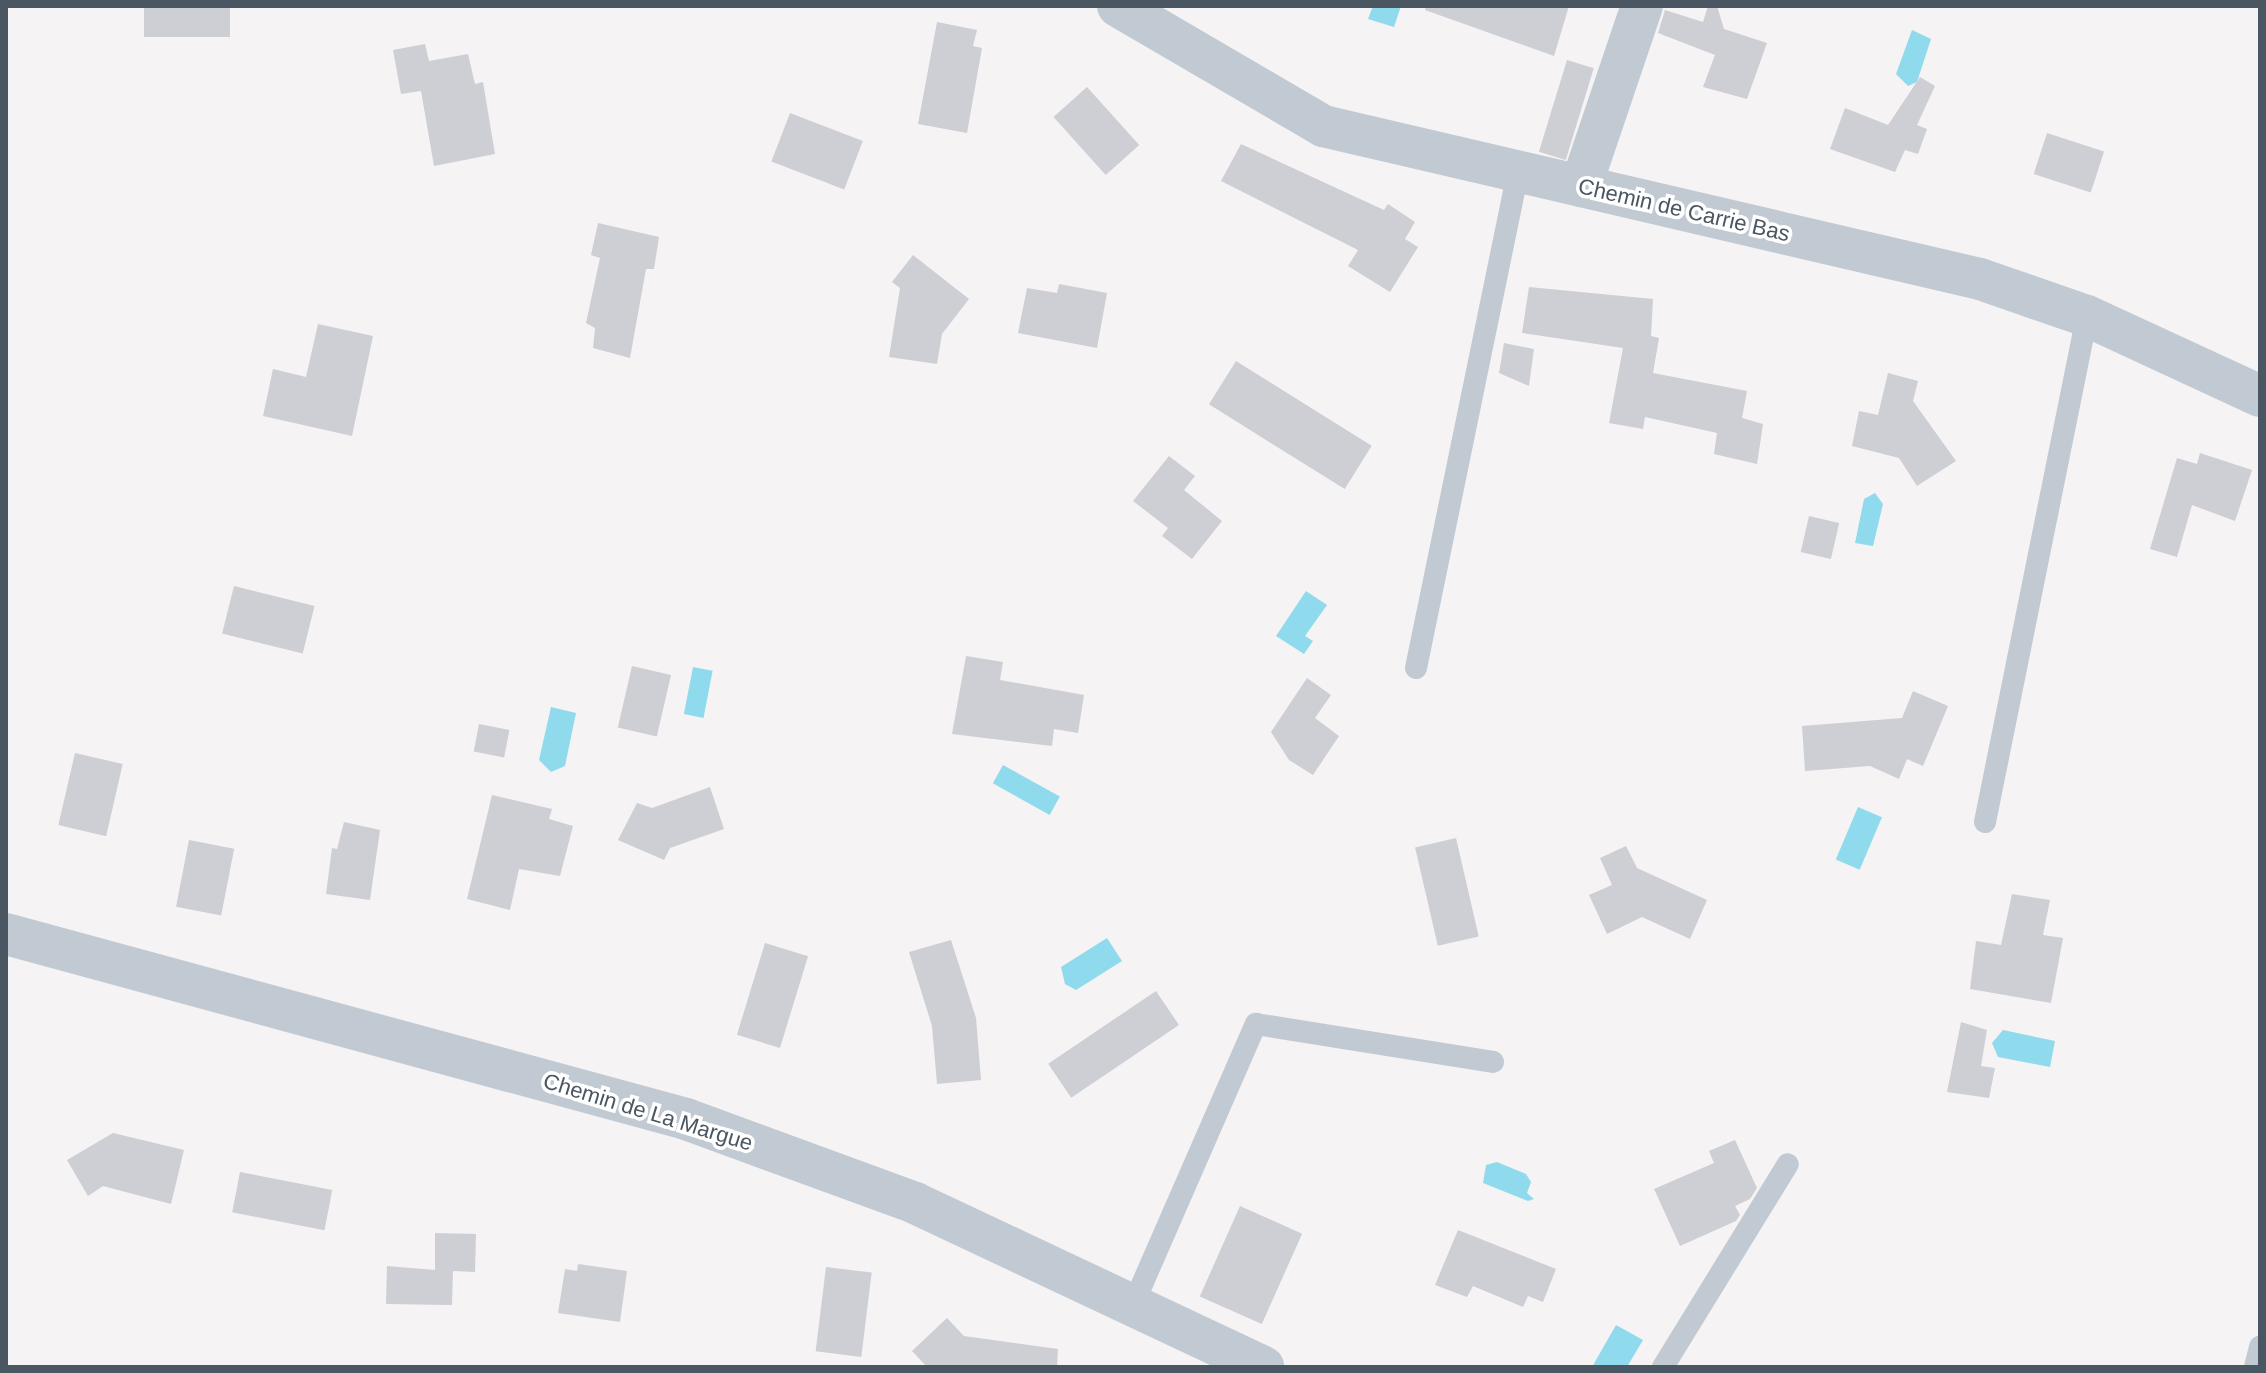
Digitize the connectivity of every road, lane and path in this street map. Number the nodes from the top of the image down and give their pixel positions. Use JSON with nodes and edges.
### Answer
{"nodes":[{"id":1,"x":1118,"y":6,"type":"edge"},
{"id":2,"x":1642,"y":6,"type":"edge"},
{"id":3,"x":1518,"y":172,"type":"junction"},
{"id":4,"x":1581,"y":186,"type":"junction"},
{"id":5,"x":2087,"y":316,"type":"junction"},
{"id":6,"x":2260,"y":396,"type":"edge"},
{"id":7,"x":1416,"y":668,"type":"dead end"},
{"id":8,"x":1985,"y":822,"type":"dead end"},
{"id":9,"x":6,"y":934,"type":"edge"},
{"id":10,"x":1493,"y":1062,"type":"dead end"},
{"id":11,"x":1788,"y":1164,"type":"dead end"},
{"id":12,"x":1133,"y":1305,"type":"junction"},
{"id":13,"x":2260,"y":1347,"type":"edge"},
{"id":14,"x":1263,"y":1367,"type":"edge"},
{"id":15,"x":1663,"y":1367,"type":"edge"},
{"id":16,"x":2255,"y":1367,"type":"edge"}],
"edges":[{"from":1,"to":3,"type":"street","name":"Chemin de Carrie Bas"},
{"from":2,"to":4,"type":"street"},
{"from":3,"to":4,"type":"street","name":"Chemin de Carrie Bas"},
{"from":3,"to":7,"type":"lane"},
{"from":4,"to":5,"type":"street","name":"Chemin de Carrie Bas"},
{"from":5,"to":6,"type":"street","name":"Chemin de Carrie Bas"},
{"from":5,"to":8,"type":"lane"},
{"from":9,"to":12,"type":"street","name":"Chemin de La Margue"},
{"from":10,"to":12,"type":"lane"},
{"from":11,"to":15,"type":"lane"},
{"from":12,"to":14,"type":"street","name":"Chemin de La Margue"},
{"from":13,"to":16,"type":"lane"}]}
